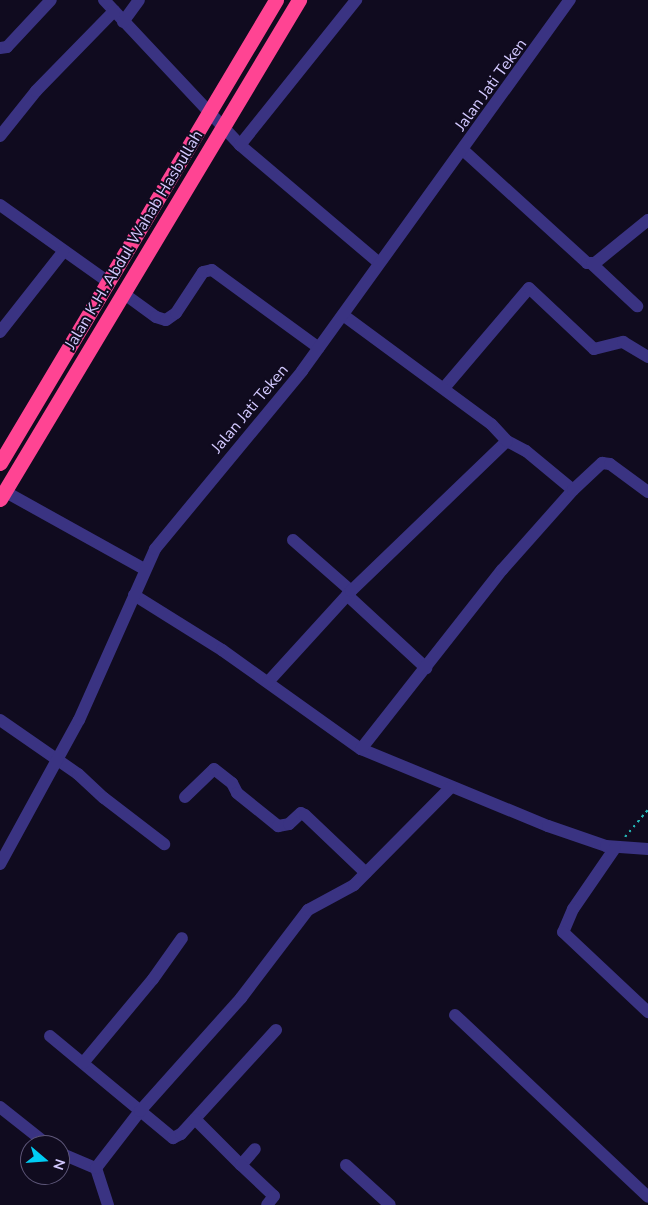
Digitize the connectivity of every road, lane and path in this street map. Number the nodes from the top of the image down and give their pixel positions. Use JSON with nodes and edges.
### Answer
{"nodes":[{"id":1,"x":51,"y":0,"type":"edge"},
{"id":2,"x":104,"y":0,"type":"edge"},
{"id":3,"x":139,"y":0,"type":"edge"},
{"id":4,"x":276,"y":0,"type":"edge"},
{"id":5,"x":299,"y":0,"type":"edge"},
{"id":6,"x":356,"y":0,"type":"edge"},
{"id":7,"x":570,"y":0,"type":"edge"},
{"id":8,"x":114,"y":11,"type":"junction"},
{"id":9,"x":123,"y":22,"type":"junction"},
{"id":10,"x":0,"y":48,"type":"edge"},
{"id":11,"x":210,"y":109,"type":"junction"},
{"id":12,"x":223,"y":125,"type":"junction"},
{"id":13,"x":0,"y":136,"type":"edge"},
{"id":14,"x":240,"y":144,"type":"junction"},
{"id":15,"x":463,"y":150,"type":"junction"},
{"id":16,"x":0,"y":206,"type":"edge"},
{"id":17,"x":648,"y":220,"type":"edge"},
{"id":18,"x":63,"y":252,"type":"junction"},
{"id":19,"x":380,"y":263,"type":"junction"},
{"id":20,"x":592,"y":264,"type":"junction"},
{"id":21,"x":107,"y":282,"type":"junction"},
{"id":22,"x":123,"y":293,"type":"junction"},
{"id":23,"x":637,"y":306,"type":"dead end"},
{"id":24,"x":343,"y":315,"type":"junction"},
{"id":25,"x":0,"y":332,"type":"edge"},
{"id":26,"x":319,"y":348,"type":"junction"},
{"id":27,"x":648,"y":357,"type":"edge"},
{"id":28,"x":444,"y":388,"type":"junction"},
{"id":29,"x":506,"y":441,"type":"junction"},
{"id":30,"x":0,"y":463,"type":"edge"},
{"id":31,"x":573,"y":490,"type":"junction"},
{"id":32,"x":4,"y":491,"type":"edge"},
{"id":33,"x":648,"y":492,"type":"edge"},
{"id":34,"x":293,"y":540,"type":"dead end"},
{"id":35,"x":144,"y":569,"type":"junction"},
{"id":36,"x":349,"y":593,"type":"junction"},
{"id":37,"x":134,"y":595,"type":"junction"},
{"id":38,"x":426,"y":668,"type":"junction"},
{"id":39,"x":268,"y":682,"type":"junction"},
{"id":40,"x":0,"y":720,"type":"edge"},
{"id":41,"x":361,"y":749,"type":"junction"},
{"id":42,"x":58,"y":760,"type":"junction"},
{"id":43,"x":451,"y":787,"type":"junction"},
{"id":44,"x":185,"y":797,"type":"dead end"},
{"id":45,"x":648,"y":810,"type":"edge"},
{"id":46,"x":164,"y":844,"type":"dead end"},
{"id":47,"x":615,"y":848,"type":"junction"},
{"id":48,"x":648,"y":849,"type":"edge"},
{"id":49,"x":0,"y":864,"type":"edge"},
{"id":50,"x":366,"y":873,"type":"junction"},
{"id":51,"x":182,"y":938,"type":"dead end"},
{"id":52,"x":648,"y":1012,"type":"edge"},
{"id":53,"x":455,"y":1015,"type":"dead end"},
{"id":54,"x":276,"y":1030,"type":"dead end"},
{"id":55,"x":50,"y":1036,"type":"dead end"},
{"id":56,"x":83,"y":1063,"type":"junction"},
{"id":57,"x":0,"y":1107,"type":"edge"},
{"id":58,"x":140,"y":1111,"type":"junction"},
{"id":59,"x":195,"y":1118,"type":"junction"},
{"id":60,"x":35,"y":1135,"type":"edge"},
{"id":61,"x":255,"y":1149,"type":"dead end"},
{"id":62,"x":70,"y":1157,"type":"edge"},
{"id":63,"x":241,"y":1165,"type":"junction"},
{"id":64,"x":346,"y":1165,"type":"dead end"},
{"id":65,"x":96,"y":1168,"type":"junction"},
{"id":66,"x":648,"y":1197,"type":"edge"},
{"id":67,"x":108,"y":1205,"type":"edge"},
{"id":68,"x":267,"y":1205,"type":"edge"},
{"id":69,"x":390,"y":1205,"type":"edge"}],
"edges":[{"from":1,"to":10,"type":"street"},
{"from":2,"to":8,"type":"street"},
{"from":3,"to":9,"type":"street"},
{"from":4,"to":11,"type":"highway","name":"Jalan K.H. Abdul Wahab Hasbullah"},
{"from":5,"to":12,"type":"highway","name":"Jalan K.H. Abdul Wahab Hasbullah"},
{"from":6,"to":14,"type":"street"},
{"from":7,"to":15,"type":"street","name":"Jalan Jati Teken"},
{"from":8,"to":9,"type":"street"},
{"from":8,"to":13,"type":"street"},
{"from":9,"to":11,"type":"street"},
{"from":11,"to":12,"type":"street"},
{"from":11,"to":21,"type":"highway","name":"Jalan K.H. Abdul Wahab Hasbullah"},
{"from":12,"to":14,"type":"street"},
{"from":12,"to":22,"type":"highway","name":"Jalan K.H. Abdul Wahab Hasbullah"},
{"from":14,"to":19,"type":"street"},
{"from":15,"to":19,"type":"street","name":"Jalan Jati Teken"},
{"from":15,"to":20,"type":"street"},
{"from":16,"to":18,"type":"street"},
{"from":17,"to":20,"type":"street"},
{"from":18,"to":21,"type":"street"},
{"from":18,"to":25,"type":"street"},
{"from":19,"to":24,"type":"street","name":"Jalan Jati Teken"},
{"from":20,"to":23,"type":"street"},
{"from":21,"to":30,"type":"highway","name":"Jalan K.H. Abdul Wahab Hasbullah"},
{"from":22,"to":26,"type":"street"},
{"from":22,"to":32,"type":"highway","name":"Jalan K.H. Abdul Wahab Hasbullah"},
{"from":24,"to":26,"type":"street","name":"Jalan Jati Teken"},
{"from":24,"to":28,"type":"street"},
{"from":26,"to":35,"type":"street","name":"Jalan Jati Teken"},
{"from":27,"to":28,"type":"street"},
{"from":28,"to":29,"type":"street"},
{"from":29,"to":31,"type":"street"},
{"from":29,"to":36,"type":"street"},
{"from":31,"to":33,"type":"street"},
{"from":31,"to":38,"type":"street"},
{"from":32,"to":35,"type":"street"},
{"from":34,"to":36,"type":"street"},
{"from":35,"to":37,"type":"street","name":"Jalan Jati Teken"},
{"from":36,"to":38,"type":"street"},
{"from":36,"to":39,"type":"street"},
{"from":37,"to":39,"type":"street"},
{"from":37,"to":42,"type":"street","name":"Jalan Jati Teken"},
{"from":38,"to":41,"type":"street"},
{"from":39,"to":41,"type":"street"},
{"from":40,"to":42,"type":"street"},
{"from":41,"to":43,"type":"street"},
{"from":42,"to":46,"type":"street"},
{"from":42,"to":49,"type":"street","name":"Jalan Jati Teken"},
{"from":43,"to":47,"type":"street"},
{"from":43,"to":50,"type":"street"},
{"from":44,"to":50,"type":"street"},
{"from":45,"to":47,"type":"path"},
{"from":47,"to":48,"type":"street"},
{"from":47,"to":52,"type":"street"},
{"from":50,"to":58,"type":"street"},
{"from":51,"to":56,"type":"street"},
{"from":53,"to":66,"type":"street"},
{"from":54,"to":59,"type":"street"},
{"from":55,"to":56,"type":"street"},
{"from":56,"to":58,"type":"street"},
{"from":57,"to":60,"type":"street"},
{"from":58,"to":59,"type":"street"},
{"from":58,"to":65,"type":"street"},
{"from":59,"to":63,"type":"street"},
{"from":61,"to":63,"type":"street"},
{"from":62,"to":65,"type":"street"},
{"from":63,"to":68,"type":"street"},
{"from":64,"to":69,"type":"street"},
{"from":65,"to":67,"type":"street"}]}
